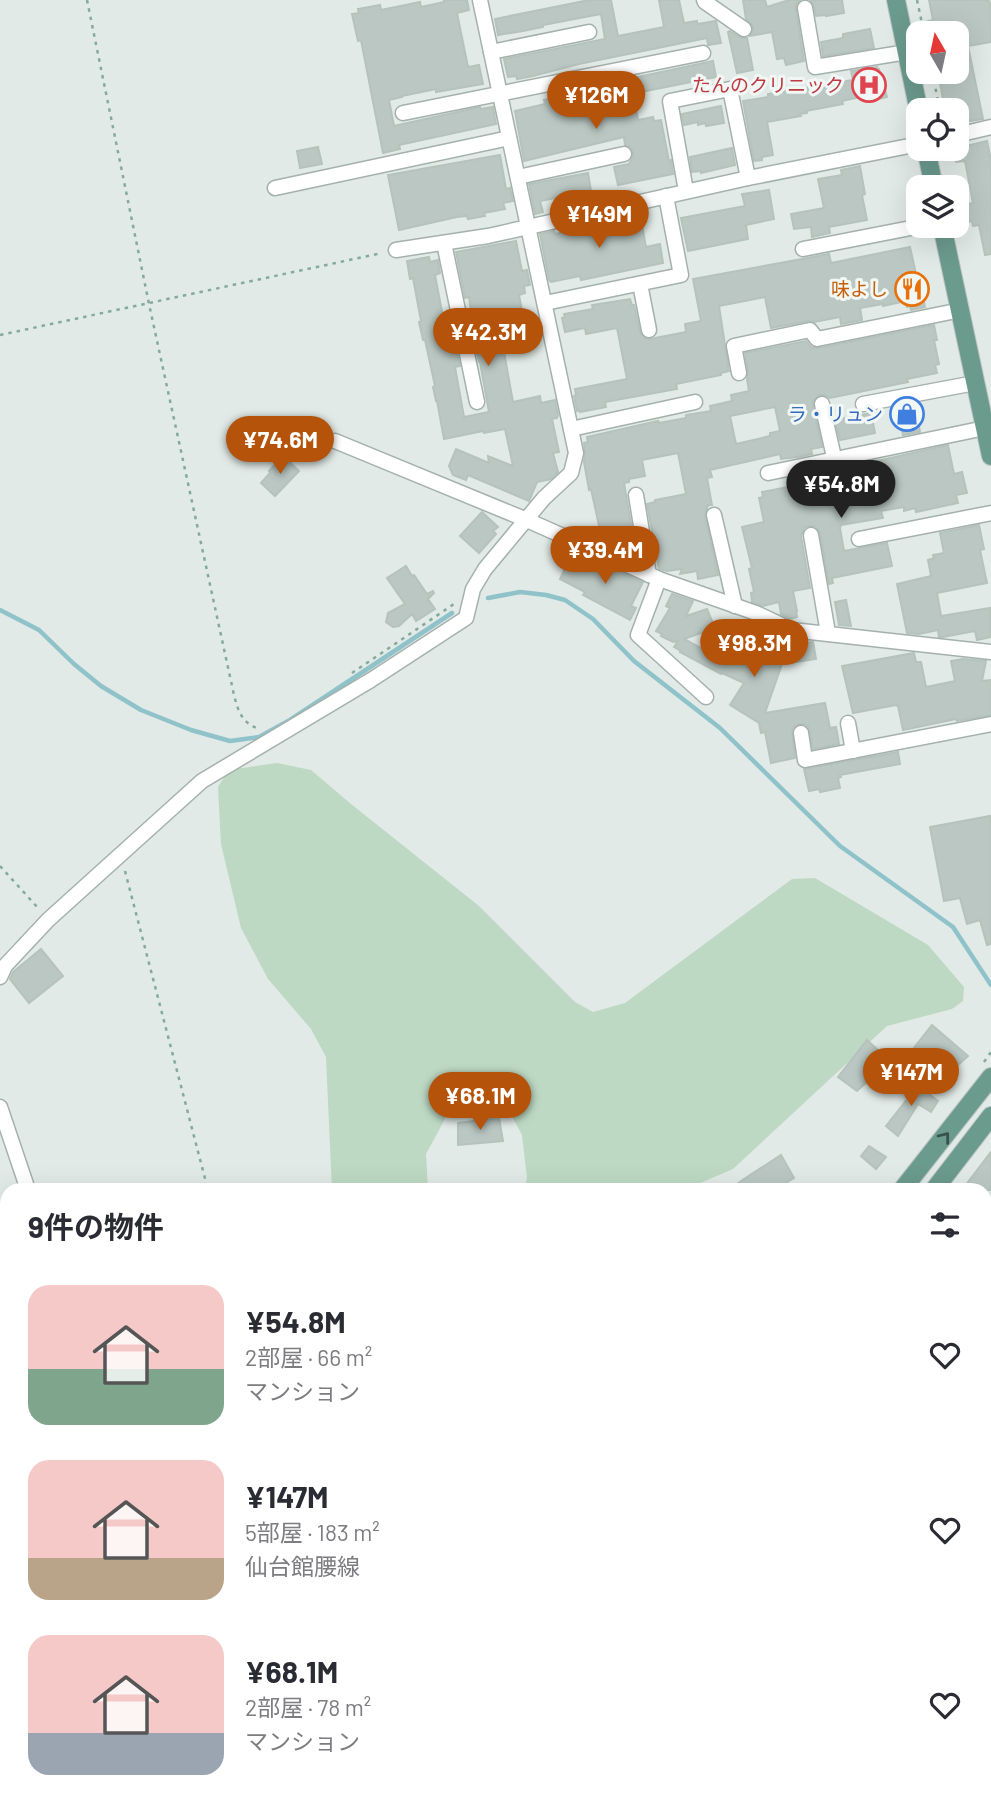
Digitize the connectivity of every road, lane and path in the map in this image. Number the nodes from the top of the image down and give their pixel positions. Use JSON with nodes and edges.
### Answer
{"nodes":[{"id":1,"x":87,"y":0,"type":"edge"},
{"id":2,"x":480,"y":0,"type":"edge"},
{"id":3,"x":704,"y":0,"type":"edge"},
{"id":4,"x":896,"y":0,"type":"edge"},
{"id":5,"x":918,"y":0,"type":"edge"},
{"id":6,"x":805,"y":8,"type":"dead end"},
{"id":7,"x":922,"y":21,"type":"edge"},
{"id":8,"x":744,"y":30,"type":"dead end"},
{"id":9,"x":589,"y":32,"type":"dead end"},
{"id":10,"x":491,"y":52,"type":"junction"},
{"id":11,"x":906,"y":52,"type":"joint"},
{"id":12,"x":703,"y":53,"type":"dead end"},
{"id":13,"x":499,"y":94,"type":"junction"},
{"id":14,"x":403,"y":113,"type":"dead end"},
{"id":15,"x":991,"y":127,"type":"edge"},
{"id":16,"x":969,"y":132,"type":"edge"},
{"id":17,"x":509,"y":138,"type":"junction"},
{"id":18,"x":906,"y":147,"type":"edge"},
{"id":19,"x":624,"y":154,"type":"dead end"},
{"id":20,"x":518,"y":177,"type":"junction"},
{"id":21,"x":748,"y":178,"type":"junction"},
{"id":22,"x":275,"y":188,"type":"dead end"},
{"id":23,"x":686,"y":191,"type":"junction"},
{"id":24,"x":666,"y":196,"type":"junction"},
{"id":25,"x":529,"y":226,"type":"junction"},
{"id":26,"x":906,"y":229,"type":"edge"},
{"id":27,"x":945,"y":238,"type":"edge"},
{"id":28,"x":444,"y":243,"type":"junction"},
{"id":29,"x":803,"y":249,"type":"dead end"},
{"id":30,"x":396,"y":250,"type":"joint"},
{"id":31,"x":640,"y":284,"type":"junction"},
{"id":32,"x":545,"y":303,"type":"junction"},
{"id":33,"x":149,"y":304,"type":"junction"},
{"id":34,"x":961,"y":310,"type":"junction"},
{"id":35,"x":649,"y":330,"type":"dead end"},
{"id":36,"x":0,"y":335,"type":"edge"},
{"id":37,"x":739,"y":373,"type":"dead end"},
{"id":38,"x":981,"y":387,"type":"edge"},
{"id":39,"x":477,"y":402,"type":"dead end"},
{"id":40,"x":695,"y":402,"type":"dead end"},
{"id":41,"x":822,"y":404,"type":"dead end"},
{"id":42,"x":863,"y":404,"type":"dead end"},
{"id":43,"x":985,"y":428,"type":"junction"},
{"id":44,"x":571,"y":429,"type":"junction"},
{"id":45,"x":335,"y":441,"type":"dead end"},
{"id":46,"x":991,"y":456,"type":"edge"},
{"id":47,"x":835,"y":458,"type":"junction"},
{"id":48,"x":768,"y":473,"type":"dead end"},
{"id":49,"x":841,"y":484,"type":"dead end"},
{"id":50,"x":636,"y":495,"type":"dead end"},
{"id":51,"x":991,"y":513,"type":"edge"},
{"id":52,"x":715,"y":515,"type":"dead end"},
{"id":53,"x":527,"y":520,"type":"junction"},
{"id":54,"x":811,"y":535,"type":"dead end"},
{"id":55,"x":859,"y":539,"type":"dead end"},
{"id":56,"x":654,"y":577,"type":"junction"},
{"id":57,"x":473,"y":589,"type":"junction"},
{"id":58,"x":735,"y":606,"type":"junction"},
{"id":59,"x":828,"y":633,"type":"junction"},
{"id":60,"x":991,"y":652,"type":"edge"},
{"id":61,"x":352,"y":673,"type":"dead end"},
{"id":62,"x":706,"y":698,"type":"dead end"},
{"id":63,"x":848,"y":723,"type":"dead end"},
{"id":64,"x":991,"y":724,"type":"edge"},
{"id":65,"x":265,"y":728,"type":"dead end"},
{"id":66,"x":801,"y":733,"type":"dead end"},
{"id":67,"x":853,"y":751,"type":"junction"},
{"id":68,"x":121,"y":854,"type":"junction"},
{"id":69,"x":0,"y":866,"type":"edge"},
{"id":70,"x":48,"y":920,"type":"junction"},
{"id":71,"x":2,"y":969,"type":"edge"},
{"id":72,"x":991,"y":1077,"type":"edge"},
{"id":73,"x":0,"y":1107,"type":"edge"},
{"id":74,"x":991,"y":1116,"type":"edge"},
{"id":75,"x":26,"y":1183,"type":"edge"},
{"id":76,"x":206,"y":1183,"type":"edge"},
{"id":77,"x":908,"y":1183,"type":"edge"},
{"id":78,"x":939,"y":1183,"type":"edge"}],
"edges":[{"from":1,"to":33,"type":"path"},
{"from":2,"to":10,"type":"street"},
{"from":3,"to":8,"type":"street"},
{"from":4,"to":11,"type":"main road"},
{"from":5,"to":7,"type":"path"},
{"from":6,"to":11,"type":"street"},
{"from":9,"to":10,"type":"street"},
{"from":10,"to":13,"type":"street"},
{"from":12,"to":13,"type":"street"},
{"from":13,"to":14,"type":"street"},
{"from":13,"to":17,"type":"street"},
{"from":15,"to":16,"type":"street"},
{"from":17,"to":20,"type":"street"},
{"from":17,"to":22,"type":"street"},
{"from":18,"to":21,"type":"street"},
{"from":19,"to":20,"type":"street"},
{"from":20,"to":25,"type":"street"},
{"from":21,"to":23,"type":"street"},
{"from":21,"to":23,"type":"street"},
{"from":23,"to":24,"type":"street"},
{"from":24,"to":25,"type":"street"},
{"from":24,"to":31,"type":"street"},
{"from":25,"to":28,"type":"street"},
{"from":25,"to":32,"type":"street"},
{"from":26,"to":29,"type":"street"},
{"from":27,"to":34,"type":"main road"},
{"from":28,"to":30,"type":"street"},
{"from":28,"to":39,"type":"street"},
{"from":30,"to":33,"type":"path"},
{"from":31,"to":32,"type":"street"},
{"from":31,"to":35,"type":"street"},
{"from":32,"to":44,"type":"street"},
{"from":33,"to":36,"type":"path"},
{"from":33,"to":65,"type":"path"},
{"from":34,"to":37,"type":"street"},
{"from":34,"to":38,"type":"main road"},
{"from":38,"to":42,"type":"street"},
{"from":38,"to":43,"type":"main road"},
{"from":40,"to":44,"type":"street"},
{"from":41,"to":47,"type":"street"},
{"from":43,"to":46,"type":"main road"},
{"from":43,"to":47,"type":"street"},
{"from":44,"to":53,"type":"street"},
{"from":45,"to":53,"type":"street"},
{"from":47,"to":48,"type":"street"},
{"from":47,"to":49,"type":"street"},
{"from":50,"to":56,"type":"street"},
{"from":51,"to":55,"type":"street"},
{"from":52,"to":58,"type":"street"},
{"from":53,"to":56,"type":"street"},
{"from":53,"to":57,"type":"street"},
{"from":54,"to":59,"type":"street"},
{"from":56,"to":58,"type":"street"},
{"from":56,"to":62,"type":"street"},
{"from":57,"to":61,"type":"path"},
{"from":57,"to":68,"type":"street"},
{"from":58,"to":59,"type":"street"},
{"from":59,"to":60,"type":"street"},
{"from":63,"to":67,"type":"street"},
{"from":64,"to":67,"type":"street"},
{"from":66,"to":67,"type":"street"},
{"from":68,"to":70,"type":"street"},
{"from":68,"to":76,"type":"path"},
{"from":69,"to":70,"type":"path"},
{"from":70,"to":71,"type":"street"},
{"from":77,"to":72,"type":"main road","one_way":true},
{"from":73,"to":75,"type":"street"},
{"from":74,"to":78,"type":"main road"}]}
